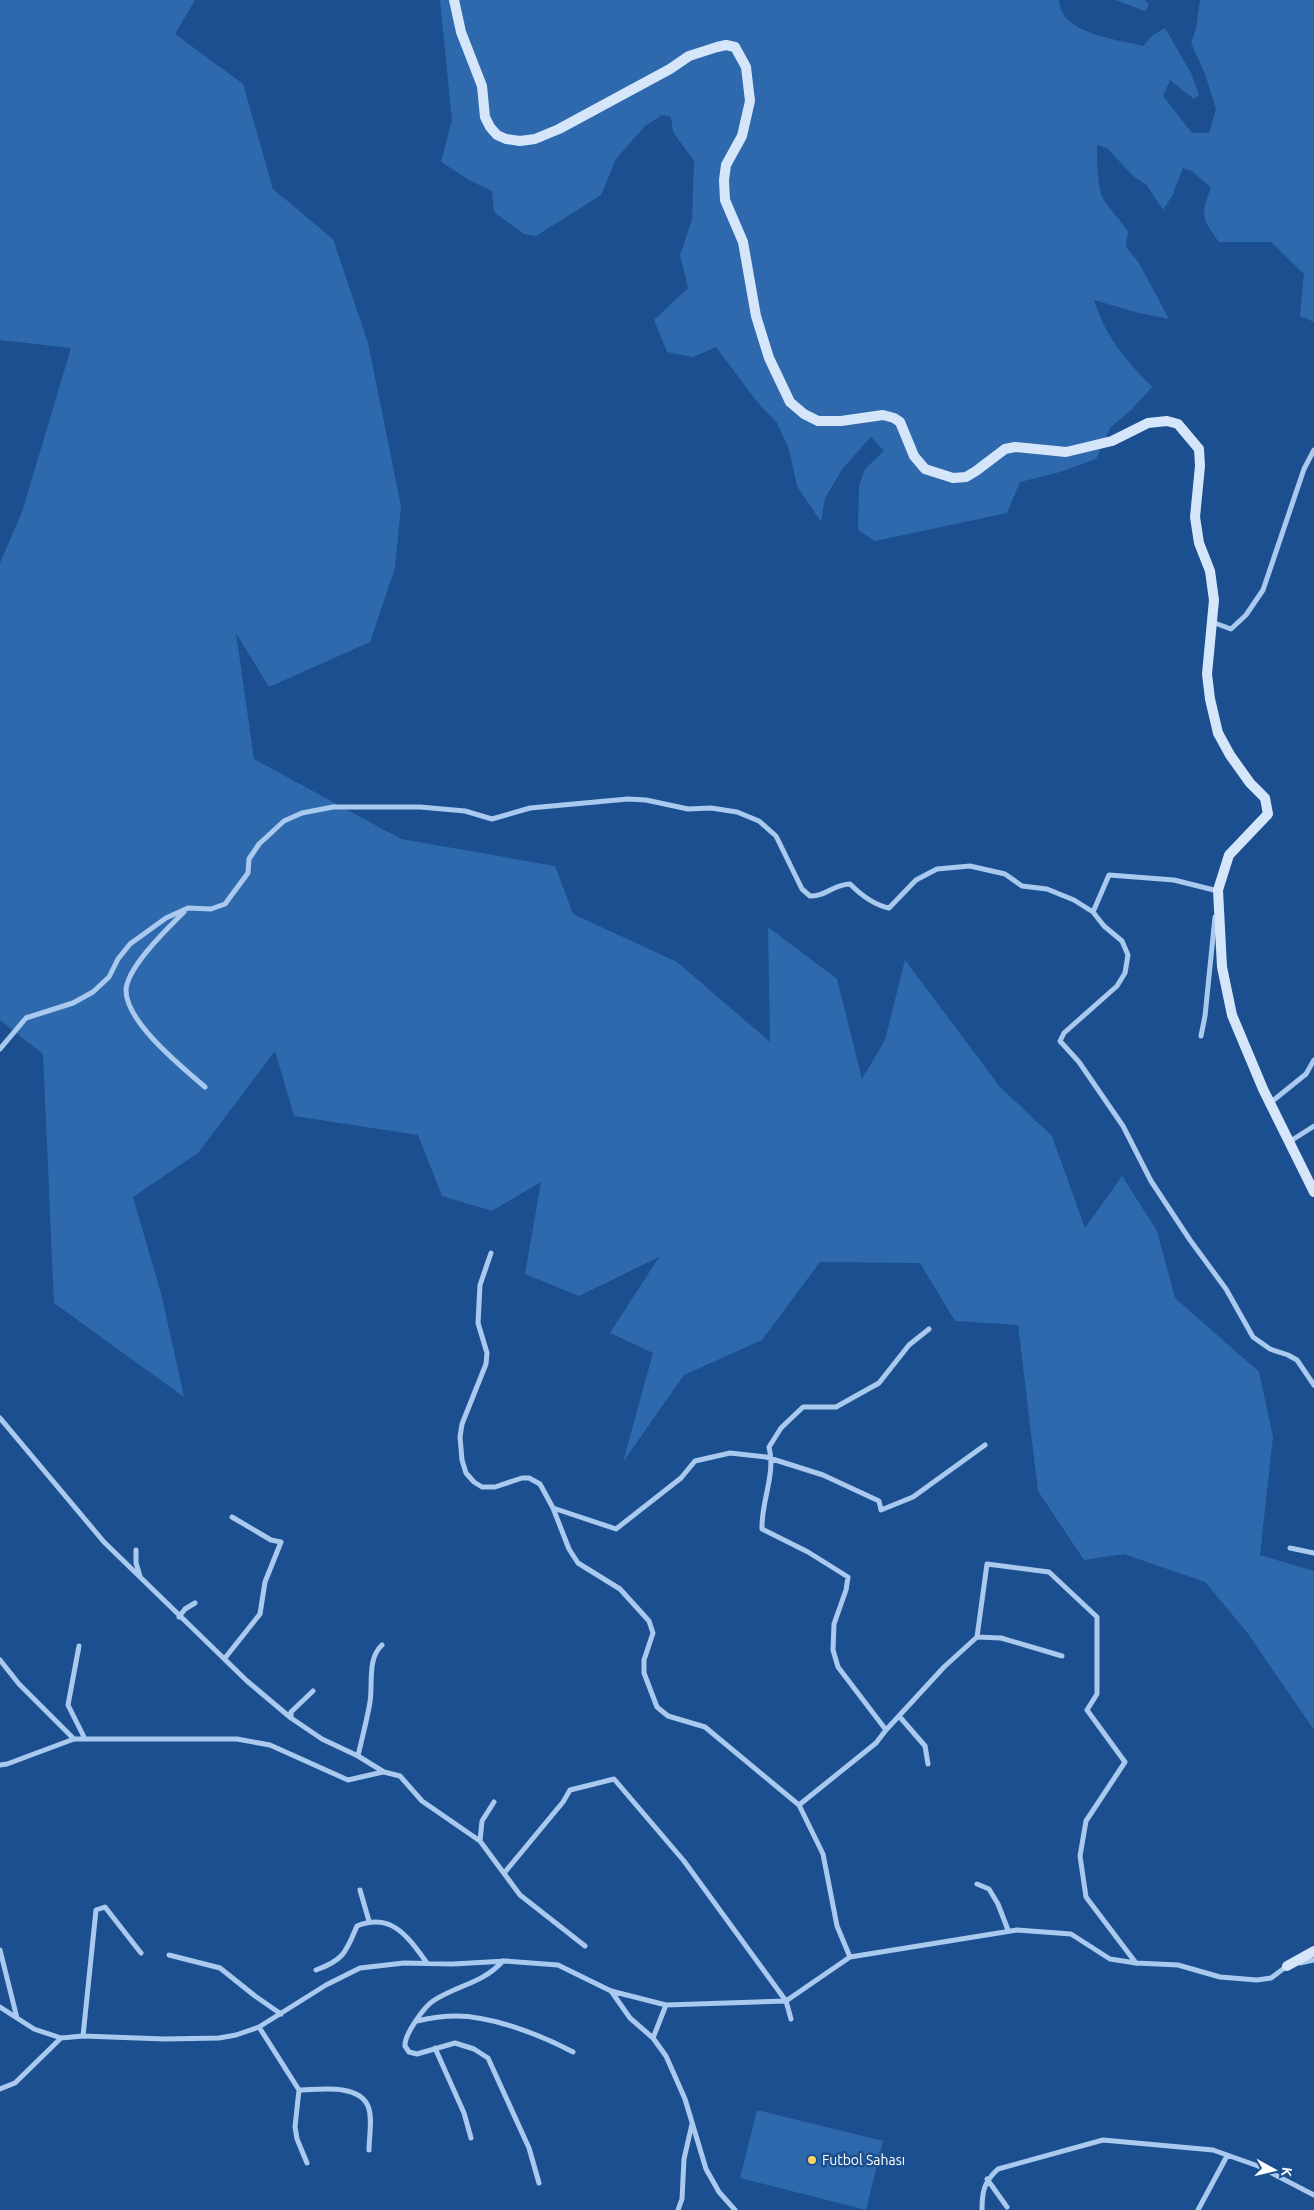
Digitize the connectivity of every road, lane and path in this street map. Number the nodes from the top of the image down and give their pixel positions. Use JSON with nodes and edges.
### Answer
{"nodes":[{"id":1,"x":454,"y":0,"type":"edge"},
{"id":2,"x":1314,"y":450,"type":"edge"},
{"id":3,"x":1212,"y":622,"type":"junction"},
{"id":4,"x":1218,"y":890,"type":"junction"},
{"id":5,"x":188,"y":908,"type":"junction"},
{"id":6,"x":1093,"y":912,"type":"junction"},
{"id":7,"x":1202,"y":1036,"type":"dead end"},
{"id":8,"x":0,"y":1049,"type":"edge"},
{"id":9,"x":1314,"y":1060,"type":"edge"},
{"id":10,"x":205,"y":1087,"type":"dead end"},
{"id":11,"x":1270,"y":1103,"type":"junction"},
{"id":12,"x":1314,"y":1126,"type":"edge"},
{"id":13,"x":1289,"y":1142,"type":"junction"},
{"id":14,"x":1314,"y":1192,"type":"edge"},
{"id":15,"x":491,"y":1254,"type":"dead end"},
{"id":16,"x":929,"y":1329,"type":"dead end"},
{"id":17,"x":1314,"y":1385,"type":"edge"},
{"id":18,"x":0,"y":1418,"type":"edge"},
{"id":19,"x":985,"y":1445,"type":"dead end"},
{"id":20,"x":772,"y":1460,"type":"junction"},
{"id":21,"x":553,"y":1508,"type":"junction"},
{"id":22,"x":232,"y":1517,"type":"dead end"},
{"id":23,"x":1290,"y":1548,"type":"dead end"},
{"id":24,"x":136,"y":1550,"type":"dead end"},
{"id":25,"x":1314,"y":1553,"type":"edge"},
{"id":26,"x":141,"y":1578,"type":"junction"},
{"id":27,"x":196,"y":1603,"type":"dead end"},
{"id":28,"x":179,"y":1617,"type":"junction"},
{"id":29,"x":977,"y":1637,"type":"junction"},
{"id":30,"x":79,"y":1646,"type":"dead end"},
{"id":31,"x":382,"y":1646,"type":"dead end"},
{"id":32,"x":1062,"y":1656,"type":"dead end"},
{"id":33,"x":225,"y":1658,"type":"junction"},
{"id":34,"x":0,"y":1660,"type":"edge"},
{"id":35,"x":313,"y":1691,"type":"dead end"},
{"id":36,"x":899,"y":1716,"type":"junction"},
{"id":37,"x":291,"y":1718,"type":"junction"},
{"id":38,"x":886,"y":1730,"type":"junction"},
{"id":39,"x":74,"y":1739,"type":"junction"},
{"id":40,"x":85,"y":1739,"type":"junction"},
{"id":41,"x":358,"y":1756,"type":"junction"},
{"id":42,"x":928,"y":1764,"type":"dead end"},
{"id":43,"x":0,"y":1765,"type":"edge"},
{"id":44,"x":384,"y":1772,"type":"junction"},
{"id":45,"x":494,"y":1802,"type":"dead end"},
{"id":46,"x":798,"y":1805,"type":"junction"},
{"id":47,"x":480,"y":1841,"type":"junction"},
{"id":48,"x":505,"y":1872,"type":"junction"},
{"id":49,"x":977,"y":1884,"type":"dead end"},
{"id":50,"x":360,"y":1890,"type":"dead end"},
{"id":51,"x":370,"y":1921,"type":"junction"},
{"id":52,"x":1008,"y":1930,"type":"junction"},
{"id":53,"x":585,"y":1946,"type":"dead end"},
{"id":54,"x":0,"y":1950,"type":"edge"},
{"id":55,"x":1314,"y":1952,"type":"edge"},
{"id":56,"x":141,"y":1953,"type":"dead end"},
{"id":57,"x":169,"y":1955,"type":"dead end"},
{"id":58,"x":850,"y":1956,"type":"junction"},
{"id":59,"x":1314,"y":1960,"type":"edge"},
{"id":60,"x":503,"y":1961,"type":"junction"},
{"id":61,"x":427,"y":1963,"type":"junction"},
{"id":62,"x":1136,"y":1964,"type":"junction"},
{"id":63,"x":1287,"y":1966,"type":"junction"},
{"id":64,"x":316,"y":1970,"type":"dead end"},
{"id":65,"x":611,"y":1991,"type":"junction"},
{"id":66,"x":786,"y":2001,"type":"junction"},
{"id":67,"x":666,"y":2005,"type":"junction"},
{"id":68,"x":0,"y":2007,"type":"edge"},
{"id":69,"x":281,"y":2014,"type":"junction"},
{"id":70,"x":17,"y":2018,"type":"junction"},
{"id":71,"x":791,"y":2019,"type":"dead end"},
{"id":72,"x":417,"y":2021,"type":"junction"},
{"id":73,"x":259,"y":2027,"type":"junction"},
{"id":74,"x":83,"y":2036,"type":"junction"},
{"id":75,"x":61,"y":2038,"type":"junction"},
{"id":76,"x":653,"y":2038,"type":"junction"},
{"id":77,"x":434,"y":2048,"type":"junction"},
{"id":78,"x":573,"y":2052,"type":"dead end"},
{"id":79,"x":0,"y":2089,"type":"edge"},
{"id":80,"x":299,"y":2090,"type":"junction"},
{"id":81,"x":692,"y":2123,"type":"junction"},
{"id":82,"x":471,"y":2138,"type":"dead end"},
{"id":83,"x":369,"y":2150,"type":"dead end"},
{"id":84,"x":1227,"y":2156,"type":"junction"},
{"id":85,"x":308,"y":2163,"type":"dead end"},
{"id":86,"x":987,"y":2179,"type":"junction"},
{"id":87,"x":539,"y":2183,"type":"dead end"},
{"id":88,"x":1314,"y":2195,"type":"edge"},
{"id":89,"x":1007,"y":2207,"type":"dead end"},
{"id":90,"x":678,"y":2210,"type":"edge"},
{"id":91,"x":735,"y":2210,"type":"edge"},
{"id":92,"x":982,"y":2210,"type":"edge"},
{"id":93,"x":1198,"y":2210,"type":"edge"}],
"edges":[{"from":1,"to":3,"type":"street"},
{"from":2,"to":3,"type":"street"},
{"from":3,"to":4,"type":"street"},
{"from":4,"to":6,"type":"street"},
{"from":4,"to":7,"type":"street"},
{"from":4,"to":11,"type":"street"},
{"from":5,"to":6,"type":"street"},
{"from":5,"to":8,"type":"street"},
{"from":5,"to":10,"type":"street"},
{"from":6,"to":17,"type":"street"},
{"from":9,"to":11,"type":"street"},
{"from":11,"to":13,"type":"street"},
{"from":12,"to":13,"type":"street"},
{"from":13,"to":14,"type":"street"},
{"from":15,"to":21,"type":"street"},
{"from":16,"to":20,"type":"street"},
{"from":18,"to":26,"type":"street"},
{"from":19,"to":20,"type":"street"},
{"from":20,"to":21,"type":"street"},
{"from":20,"to":38,"type":"street"},
{"from":21,"to":46,"type":"street"},
{"from":22,"to":33,"type":"street"},
{"from":23,"to":25,"type":"street"},
{"from":24,"to":26,"type":"street"},
{"from":26,"to":28,"type":"street"},
{"from":27,"to":28,"type":"street"},
{"from":28,"to":33,"type":"street"},
{"from":29,"to":32,"type":"street"},
{"from":29,"to":36,"type":"street"},
{"from":29,"to":62,"type":"street"},
{"from":30,"to":40,"type":"street"},
{"from":31,"to":41,"type":"street"},
{"from":33,"to":37,"type":"street"},
{"from":34,"to":39,"type":"street"},
{"from":35,"to":37,"type":"street"},
{"from":36,"to":38,"type":"street"},
{"from":36,"to":42,"type":"street"},
{"from":37,"to":41,"type":"street"},
{"from":38,"to":46,"type":"street"},
{"from":39,"to":40,"type":"street"},
{"from":39,"to":43,"type":"street"},
{"from":40,"to":44,"type":"street"},
{"from":41,"to":44,"type":"street"},
{"from":44,"to":47,"type":"street"},
{"from":45,"to":47,"type":"street"},
{"from":46,"to":58,"type":"street"},
{"from":47,"to":48,"type":"street"},
{"from":48,"to":53,"type":"street"},
{"from":48,"to":66,"type":"street"},
{"from":49,"to":52,"type":"street"},
{"from":50,"to":51,"type":"street"},
{"from":51,"to":61,"type":"street"},
{"from":51,"to":64,"type":"street"},
{"from":52,"to":58,"type":"street"},
{"from":52,"to":62,"type":"street"},
{"from":54,"to":70,"type":"street"},
{"from":55,"to":63,"type":"street"},
{"from":56,"to":74,"type":"street"},
{"from":57,"to":69,"type":"street"},
{"from":58,"to":66,"type":"street"},
{"from":59,"to":63,"type":"street"},
{"from":60,"to":61,"type":"street"},
{"from":60,"to":65,"type":"street"},
{"from":60,"to":72,"type":"street"},
{"from":61,"to":69,"type":"street"},
{"from":62,"to":63,"type":"street"},
{"from":65,"to":67,"type":"street"},
{"from":65,"to":76,"type":"street"},
{"from":66,"to":67,"type":"street"},
{"from":66,"to":71,"type":"street"},
{"from":67,"to":76,"type":"street"},
{"from":68,"to":70,"type":"street"},
{"from":69,"to":73,"type":"street"},
{"from":70,"to":75,"type":"street"},
{"from":72,"to":77,"type":"street"},
{"from":72,"to":78,"type":"street"},
{"from":73,"to":74,"type":"street"},
{"from":73,"to":80,"type":"street"},
{"from":74,"to":75,"type":"street"},
{"from":75,"to":79,"type":"street"},
{"from":76,"to":81,"type":"street"},
{"from":77,"to":82,"type":"street"},
{"from":77,"to":87,"type":"street"},
{"from":80,"to":83,"type":"street"},
{"from":80,"to":85,"type":"street"},
{"from":81,"to":90,"type":"street"},
{"from":81,"to":91,"type":"street"},
{"from":84,"to":86,"type":"street"},
{"from":84,"to":88,"type":"street"},
{"from":84,"to":93,"type":"street"},
{"from":86,"to":89,"type":"street"},
{"from":86,"to":92,"type":"street"}]}
